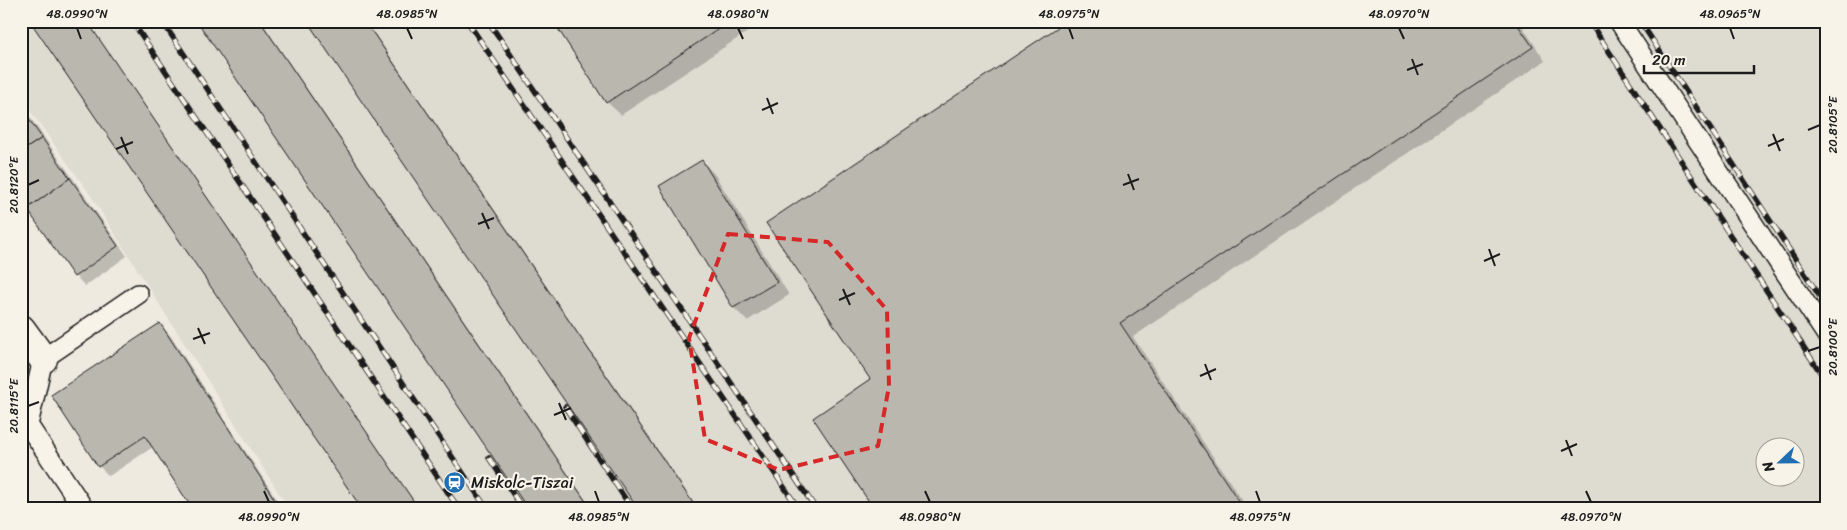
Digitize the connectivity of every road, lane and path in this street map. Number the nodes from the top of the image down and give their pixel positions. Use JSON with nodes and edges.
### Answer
{"nodes":[{"id":1,"x":1619,"y":21,"type":"edge"},
{"id":2,"x":138,"y":294,"type":"dead end"},
{"id":3,"x":21,"y":329,"type":"edge"},
{"id":4,"x":1826,"y":334,"type":"edge"},
{"id":5,"x":43,"y":359,"type":"junction"},
{"id":6,"x":84,"y":509,"type":"edge"}],
"edges":[{"from":1,"to":4,"type":"lane"},
{"from":2,"to":5,"type":"lane"},
{"from":3,"to":5,"type":"street"},
{"from":5,"to":6,"type":"lane"}]}
